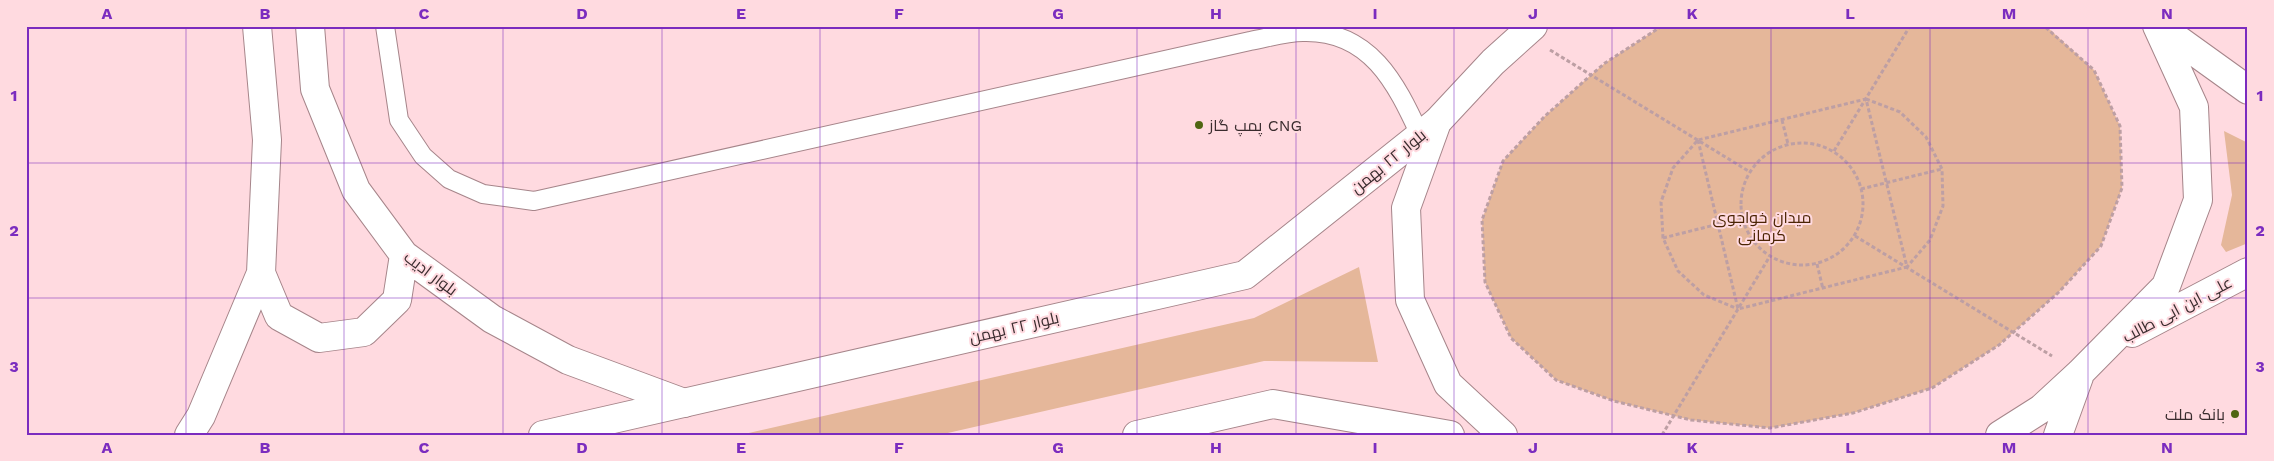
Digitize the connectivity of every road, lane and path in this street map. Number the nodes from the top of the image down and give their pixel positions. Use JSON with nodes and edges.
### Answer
{"nodes":[{"id":1,"x":257,"y":26,"type":"edge"},
{"id":2,"x":310,"y":26,"type":"edge"},
{"id":3,"x":384,"y":26,"type":"edge"},
{"id":4,"x":1662,"y":26,"type":"edge"},
{"id":5,"x":1910,"y":26,"type":"edge"},
{"id":6,"x":2044,"y":26,"type":"edge"},
{"id":7,"x":2158,"y":26,"type":"edge"},
{"id":8,"x":1528,"y":30,"type":"edge"},
{"id":9,"x":1591,"y":75,"type":"junction"},
{"id":10,"x":2248,"y":90,"type":"edge"},
{"id":11,"x":1866,"y":99,"type":"junction"},
{"id":12,"x":1782,"y":120,"type":"junction"},
{"id":13,"x":1429,"y":128,"type":"junction"},
{"id":14,"x":1698,"y":140,"type":"junction"},
{"id":15,"x":1788,"y":144,"type":"junction"},
{"id":16,"x":1834,"y":151,"type":"junction"},
{"id":17,"x":1942,"y":169,"type":"junction"},
{"id":18,"x":1750,"y":172,"type":"junction"},
{"id":19,"x":1886,"y":183,"type":"junction"},
{"id":20,"x":1861,"y":189,"type":"junction"},
{"id":21,"x":1742,"y":218,"type":"junction"},
{"id":22,"x":1718,"y":224,"type":"junction"},
{"id":23,"x":1854,"y":236,"type":"junction"},
{"id":24,"x":1663,"y":238,"type":"junction"},
{"id":25,"x":404,"y":255,"type":"junction"},
{"id":26,"x":1770,"y":256,"type":"junction"},
{"id":27,"x":1816,"y":264,"type":"junction"},
{"id":28,"x":1907,"y":268,"type":"junction"},
{"id":29,"x":2248,"y":272,"type":"edge"},
{"id":30,"x":261,"y":273,"type":"junction"},
{"id":31,"x":1822,"y":288,"type":"junction"},
{"id":32,"x":1738,"y":309,"type":"junction"},
{"id":33,"x":2013,"y":332,"type":"junction"},
{"id":34,"x":2106,"y":347,"type":"junction"},
{"id":35,"x":2080,"y":373,"type":"junction"},
{"id":36,"x":684,"y":403,"type":"junction"},
{"id":37,"x":1674,"y":416,"type":"junction"},
{"id":38,"x":189,"y":435,"type":"edge"},
{"id":39,"x":543,"y":435,"type":"edge"},
{"id":40,"x":1137,"y":435,"type":"edge"},
{"id":41,"x":1450,"y":435,"type":"edge"},
{"id":42,"x":1503,"y":435,"type":"edge"},
{"id":43,"x":1662,"y":435,"type":"edge"},
{"id":44,"x":2000,"y":435,"type":"edge"},
{"id":45,"x":2058,"y":435,"type":"edge"}],
"edges":[{"from":1,"to":30,"type":"main road"},
{"from":2,"to":25,"type":"main road","name":"بلوار ادیب"},
{"from":3,"to":13,"type":"lane"},
{"from":4,"to":9,"type":"path"},
{"from":5,"to":11,"type":"path"},
{"from":6,"to":33,"type":"path"},
{"from":7,"to":10,"type":"main road"},
{"from":7,"to":34,"type":"main road"},
{"from":8,"to":9,"type":"path"},
{"from":8,"to":13,"type":"main road"},
{"from":9,"to":14,"type":"path"},
{"from":9,"to":37,"type":"path"},
{"from":11,"to":12,"type":"path"},
{"from":11,"to":16,"type":"path"},
{"from":11,"to":17,"type":"path"},
{"from":11,"to":19,"type":"path"},
{"from":12,"to":14,"type":"path"},
{"from":12,"to":15,"type":"path"},
{"from":13,"to":36,"type":"main road","name":"بلوار ۲۲ بهمن"},
{"from":13,"to":42,"type":"main road"},
{"from":14,"to":18,"type":"path"},
{"from":14,"to":22,"type":"path"},
{"from":14,"to":24,"type":"path"},
{"from":15,"to":16,"type":"path"},
{"from":15,"to":18,"type":"path"},
{"from":16,"to":20,"type":"path"},
{"from":17,"to":19,"type":"path"},
{"from":17,"to":28,"type":"path"},
{"from":18,"to":21,"type":"path"},
{"from":19,"to":20,"type":"path"},
{"from":19,"to":28,"type":"path"},
{"from":20,"to":23,"type":"path"},
{"from":21,"to":22,"type":"path"},
{"from":21,"to":26,"type":"path"},
{"from":22,"to":24,"type":"path"},
{"from":22,"to":32,"type":"path"},
{"from":23,"to":27,"type":"path"},
{"from":23,"to":28,"type":"path"},
{"from":24,"to":32,"type":"path"},
{"from":25,"to":30,"type":"main road"},
{"from":25,"to":36,"type":"main road","name":"بلوار ادیب"},
{"from":26,"to":27,"type":"path"},
{"from":26,"to":32,"type":"path"},
{"from":27,"to":31,"type":"path"},
{"from":28,"to":31,"type":"path"},
{"from":28,"to":33,"type":"path"},
{"from":29,"to":34,"type":"main road","name":"علی ابن ابی طالب"},
{"from":30,"to":38,"type":"main road"},
{"from":31,"to":32,"type":"path"},
{"from":32,"to":37,"type":"path"},
{"from":33,"to":35,"type":"path"},
{"from":33,"to":37,"type":"path"},
{"from":34,"to":35,"type":"main road"},
{"from":35,"to":44,"type":"main road"},
{"from":35,"to":45,"type":"main road"},
{"from":36,"to":39,"type":"main road","name":"بلوار ۲۲ بهمن"},
{"from":37,"to":43,"type":"path"},
{"from":40,"to":41,"type":"main road"}]}
